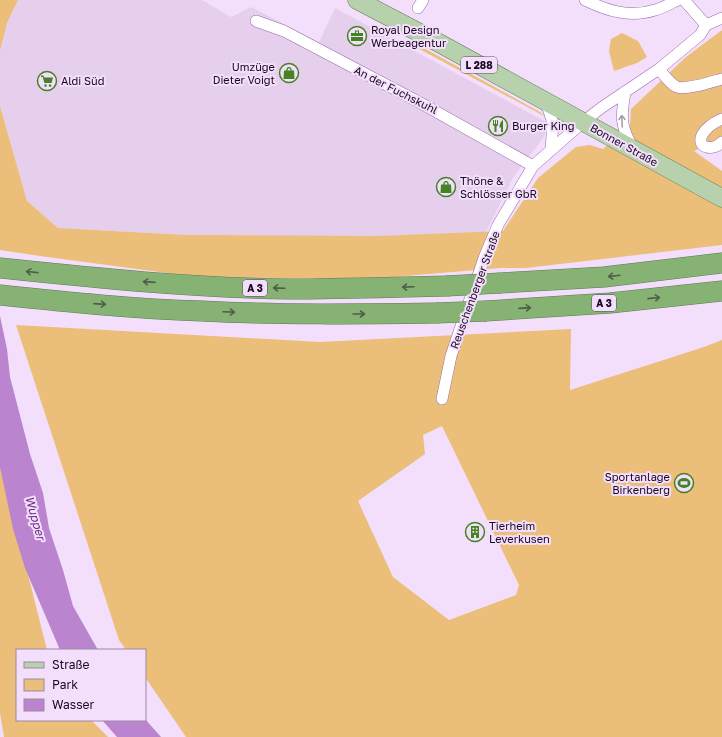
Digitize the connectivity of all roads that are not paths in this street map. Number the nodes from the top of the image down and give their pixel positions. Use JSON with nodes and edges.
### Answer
{"nodes":[{"id":1,"x":357,"y":0,"type":"edge"},
{"id":2,"x":585,"y":0,"type":"edge"},
{"id":3,"x":678,"y":0,"type":"edge"},
{"id":4,"x":684,"y":0,"type":"edge"},
{"id":5,"x":722,"y":18,"type":"edge"},
{"id":6,"x":256,"y":21,"type":"dead end"},
{"id":7,"x":706,"y":25,"type":"junction"},
{"id":8,"x":659,"y":69,"type":"junction"},
{"id":9,"x":722,"y":79,"type":"edge"},
{"id":10,"x":625,"y":92,"type":"junction"},
{"id":11,"x":546,"y":102,"type":"junction"},
{"id":12,"x":722,"y":119,"type":"edge"},
{"id":13,"x":583,"y":122,"type":"junction"},
{"id":14,"x":722,"y":142,"type":"edge"},
{"id":15,"x":632,"y":148,"type":"junction"},
{"id":16,"x":551,"y":149,"type":"junction"},
{"id":17,"x":533,"y":166,"type":"junction"},
{"id":18,"x":722,"y":198,"type":"edge"},
{"id":19,"x":722,"y":263,"type":"edge"},
{"id":20,"x":0,"y":268,"type":"edge"},
{"id":21,"x":722,"y":291,"type":"edge"},
{"id":22,"x":0,"y":295,"type":"edge"},
{"id":23,"x":442,"y":400,"type":"dead end"}],
"edges":[{"from":1,"to":11,"type":"main road","name":"Bonner Straße","number":"L 288"},
{"from":2,"to":3,"type":"street"},
{"from":4,"to":7,"type":"street"},
{"from":5,"to":7,"type":"street","name":"Reuschenberger Straße"},
{"from":6,"to":17,"type":"street","name":"An der Fuchskuhl"},
{"from":7,"to":8,"type":"street","name":"Reuschenberger Straße"},
{"from":8,"to":9,"type":"street"},
{"from":8,"to":10,"type":"street","name":"Reuschenberger Straße"},
{"from":10,"to":13,"type":"street","name":"Reuschenberger Straße"},
{"from":15,"to":10,"type":"street","one_way":true},
{"from":11,"to":13,"type":"main road","name":"Bonner Straße","number":"L 288"},
{"from":11,"to":16,"type":"street"},
{"from":12,"to":14,"type":"street"},
{"from":13,"to":15,"type":"main road","name":"Bonner Straße","number":"L 288"},
{"from":13,"to":16,"type":"street","name":"Reuschenberger Straße"},
{"from":15,"to":18,"type":"main road","name":"Bonner Straße","number":"L 288"},
{"from":16,"to":17,"type":"street","name":"Reuschenberger Straße"},
{"from":17,"to":23,"type":"street","name":"Reuschenberger Straße"},
{"from":19,"to":20,"type":"highway","number":"A 3","one_way":true,"bridge":true},
{"from":22,"to":21,"type":"highway","number":"A 3","one_way":true,"bridge":true}]}
